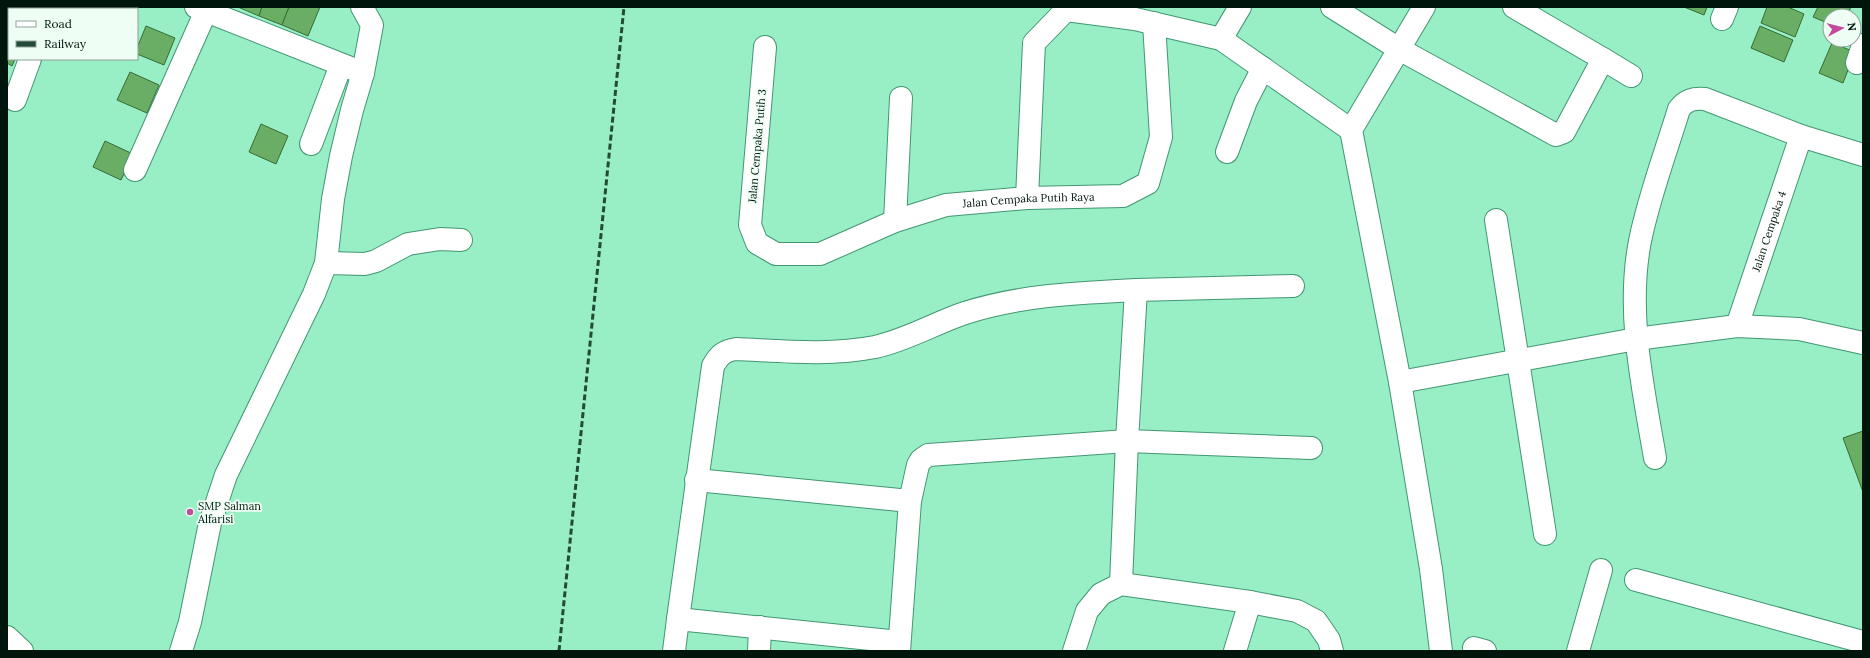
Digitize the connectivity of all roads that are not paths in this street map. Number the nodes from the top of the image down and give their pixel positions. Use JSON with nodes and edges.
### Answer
{"nodes":[{"id":1,"x":362,"y":7,"type":"edge"},
{"id":2,"x":1240,"y":7,"type":"edge"},
{"id":3,"x":1332,"y":7,"type":"edge"},
{"id":4,"x":1424,"y":7,"type":"edge"},
{"id":5,"x":1514,"y":7,"type":"edge"},
{"id":6,"x":201,"y":9,"type":"edge"},
{"id":7,"x":1144,"y":16,"type":"edge"},
{"id":8,"x":1221,"y":39,"type":"junction"},
{"id":9,"x":765,"y":47,"type":"dead end"},
{"id":10,"x":1399,"y":50,"type":"junction"},
{"id":11,"x":1603,"y":59,"type":"junction"},
{"id":12,"x":30,"y":60,"type":"edge"},
{"id":13,"x":341,"y":65,"type":"junction"},
{"id":14,"x":1263,"y":68,"type":"junction"},
{"id":15,"x":363,"y":73,"type":"junction"},
{"id":16,"x":1631,"y":76,"type":"dead end"},
{"id":17,"x":901,"y":98,"type":"dead end"},
{"id":18,"x":15,"y":100,"type":"dead end"},
{"id":19,"x":1351,"y":130,"type":"junction"},
{"id":20,"x":1801,"y":136,"type":"junction"},
{"id":21,"x":311,"y":144,"type":"dead end"},
{"id":22,"x":1227,"y":152,"type":"dead end"},
{"id":23,"x":1863,"y":155,"type":"edge"},
{"id":24,"x":135,"y":170,"type":"dead end"},
{"id":25,"x":1027,"y":198,"type":"junction"},
{"id":26,"x":1496,"y":220,"type":"dead end"},
{"id":27,"x":895,"y":221,"type":"junction"},
{"id":28,"x":461,"y":240,"type":"dead end"},
{"id":29,"x":757,"y":243,"type":"joint"},
{"id":30,"x":326,"y":264,"type":"junction"},
{"id":31,"x":1294,"y":286,"type":"dead end"},
{"id":32,"x":1136,"y":290,"type":"junction"},
{"id":33,"x":1737,"y":326,"type":"junction"},
{"id":34,"x":1862,"y":338,"type":"edge"},
{"id":35,"x":1636,"y":339,"type":"junction"},
{"id":36,"x":1517,"y":360,"type":"junction"},
{"id":37,"x":1400,"y":382,"type":"junction"},
{"id":38,"x":1127,"y":441,"type":"junction"},
{"id":39,"x":1312,"y":448,"type":"dead end"},
{"id":40,"x":1655,"y":458,"type":"dead end"},
{"id":41,"x":696,"y":480,"type":"junction"},
{"id":42,"x":910,"y":501,"type":"junction"},
{"id":43,"x":1545,"y":534,"type":"dead end"},
{"id":44,"x":1601,"y":570,"type":"dead end"},
{"id":45,"x":1636,"y":580,"type":"dead end"},
{"id":46,"x":1121,"y":584,"type":"junction"},
{"id":47,"x":1250,"y":602,"type":"junction"},
{"id":48,"x":678,"y":618,"type":"junction"},
{"id":49,"x":760,"y":628,"type":"junction"},
{"id":50,"x":7,"y":637,"type":"edge"},
{"id":51,"x":1863,"y":642,"type":"edge"},
{"id":52,"x":899,"y":646,"type":"edge"},
{"id":53,"x":22,"y":651,"type":"edge"},
{"id":54,"x":181,"y":651,"type":"edge"},
{"id":55,"x":674,"y":651,"type":"edge"},
{"id":56,"x":759,"y":651,"type":"edge"},
{"id":57,"x":1074,"y":651,"type":"edge"},
{"id":58,"x":1235,"y":651,"type":"edge"},
{"id":59,"x":1332,"y":651,"type":"edge"},
{"id":60,"x":1441,"y":651,"type":"edge"},
{"id":61,"x":1578,"y":651,"type":"edge"}],
"edges":[{"from":1,"to":15,"type":"street"},
{"from":2,"to":8,"type":"street"},
{"from":3,"to":10,"type":"street"},
{"from":4,"to":10,"type":"street"},
{"from":5,"to":11,"type":"street"},
{"from":6,"to":13,"type":"street"},
{"from":6,"to":24,"type":"street"},
{"from":7,"to":8,"type":"street"},
{"from":7,"to":25,"type":"street"},
{"from":7,"to":25,"type":"street","name":"Jalan Cempaka Putih Raya"},
{"from":8,"to":14,"type":"street"},
{"from":9,"to":29,"type":"street","name":"Jalan Cempaka Putih 3"},
{"from":10,"to":11,"type":"street"},
{"from":10,"to":19,"type":"street"},
{"from":11,"to":16,"type":"street"},
{"from":12,"to":18,"type":"street"},
{"from":13,"to":15,"type":"street"},
{"from":13,"to":21,"type":"street"},
{"from":14,"to":19,"type":"street"},
{"from":14,"to":22,"type":"street"},
{"from":15,"to":30,"type":"street"},
{"from":17,"to":27,"type":"street"},
{"from":19,"to":37,"type":"street"},
{"from":20,"to":23,"type":"street"},
{"from":20,"to":33,"type":"street","name":"Jalan Cempaka 4"},
{"from":20,"to":35,"type":"street"},
{"from":25,"to":27,"type":"street","name":"Jalan Cempaka Putih Raya"},
{"from":26,"to":36,"type":"street"},
{"from":27,"to":29,"type":"street","name":"Jalan Cempaka Putih Raya"},
{"from":28,"to":30,"type":"street"},
{"from":30,"to":54,"type":"street"},
{"from":31,"to":32,"type":"street"},
{"from":32,"to":38,"type":"street"},
{"from":32,"to":41,"type":"street"},
{"from":33,"to":34,"type":"street"},
{"from":33,"to":35,"type":"street"},
{"from":35,"to":36,"type":"street"},
{"from":35,"to":40,"type":"street"},
{"from":36,"to":37,"type":"street"},
{"from":36,"to":43,"type":"street"},
{"from":37,"to":60,"type":"street"},
{"from":38,"to":39,"type":"street"},
{"from":38,"to":42,"type":"street"},
{"from":38,"to":46,"type":"street"},
{"from":41,"to":42,"type":"street"},
{"from":41,"to":48,"type":"street"},
{"from":42,"to":52,"type":"street"},
{"from":44,"to":61,"type":"street"},
{"from":45,"to":51,"type":"street"},
{"from":46,"to":47,"type":"street"},
{"from":46,"to":57,"type":"street"},
{"from":47,"to":58,"type":"street"},
{"from":47,"to":59,"type":"street"},
{"from":48,"to":49,"type":"street"},
{"from":48,"to":55,"type":"street"},
{"from":49,"to":52,"type":"street"},
{"from":49,"to":56,"type":"street"},
{"from":50,"to":53,"type":"street"}]}
